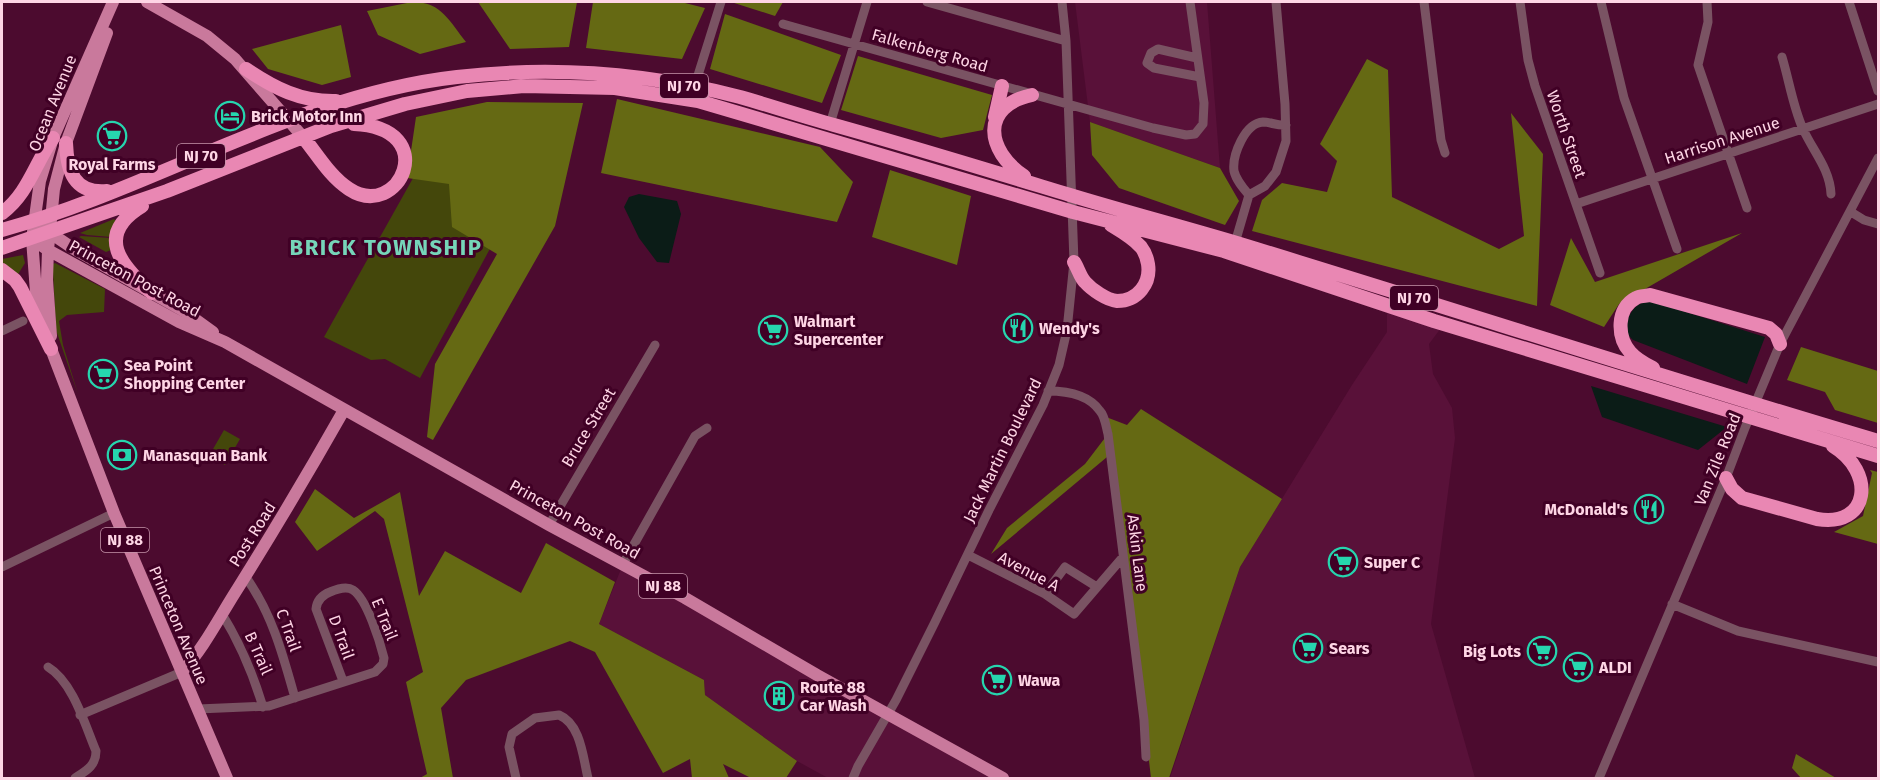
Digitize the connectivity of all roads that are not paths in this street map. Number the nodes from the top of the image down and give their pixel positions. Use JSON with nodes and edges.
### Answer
{"nodes":[{"id":1,"x":113,"y":2,"type":"edge"},
{"id":2,"x":119,"y":2,"type":"edge"},
{"id":3,"x":147,"y":2,"type":"edge"},
{"id":4,"x":721,"y":2,"type":"edge"},
{"id":5,"x":867,"y":2,"type":"edge"},
{"id":6,"x":927,"y":2,"type":"edge"},
{"id":7,"x":1062,"y":2,"type":"edge"},
{"id":8,"x":1190,"y":2,"type":"edge"},
{"id":9,"x":1276,"y":2,"type":"edge"},
{"id":10,"x":1424,"y":2,"type":"edge"},
{"id":11,"x":1520,"y":2,"type":"edge"},
{"id":12,"x":1601,"y":2,"type":"edge"},
{"id":13,"x":1707,"y":2,"type":"edge"},
{"id":14,"x":1849,"y":2,"type":"edge"},
{"id":15,"x":951,"y":5,"type":"edge"},
{"id":16,"x":783,"y":24,"type":"dead end"},
{"id":17,"x":1066,"y":41,"type":"junction"},
{"id":18,"x":854,"y":44,"type":"junction"},
{"id":19,"x":1782,"y":57,"type":"dead end"},
{"id":20,"x":1197,"y":58,"type":"junction"},
{"id":21,"x":246,"y":69,"type":"junction"},
{"id":22,"x":1200,"y":77,"type":"junction"},
{"id":23,"x":1002,"y":86,"type":"junction"},
{"id":24,"x":694,"y":88,"type":"junction"},
{"id":25,"x":1878,"y":91,"type":"edge"},
{"id":26,"x":1032,"y":95,"type":"junction"},
{"id":27,"x":347,"y":101,"type":"junction"},
{"id":28,"x":1068,"y":104,"type":"junction"},
{"id":29,"x":1878,"y":104,"type":"edge"},
{"id":30,"x":288,"y":122,"type":"junction"},
{"id":31,"x":994,"y":122,"type":"junction"},
{"id":32,"x":830,"y":124,"type":"junction"},
{"id":33,"x":1286,"y":125,"type":"junction"},
{"id":34,"x":331,"y":126,"type":"junction"},
{"id":35,"x":1803,"y":129,"type":"junction"},
{"id":36,"x":303,"y":137,"type":"junction"},
{"id":37,"x":60,"y":140,"type":"junction"},
{"id":38,"x":1445,"y":153,"type":"dead end"},
{"id":39,"x":1728,"y":154,"type":"junction"},
{"id":40,"x":1878,"y":158,"type":"edge"},
{"id":41,"x":1652,"y":179,"type":"junction"},
{"id":42,"x":1039,"y":186,"type":"junction"},
{"id":43,"x":115,"y":191,"type":"junction"},
{"id":44,"x":167,"y":192,"type":"junction"},
{"id":45,"x":1831,"y":194,"type":"dead end"},
{"id":46,"x":1249,"y":195,"type":"junction"},
{"id":47,"x":1072,"y":196,"type":"junction"},
{"id":48,"x":1576,"y":204,"type":"junction"},
{"id":49,"x":1747,"y":207,"type":"dead end"},
{"id":50,"x":1073,"y":212,"type":"junction"},
{"id":51,"x":1851,"y":212,"type":"junction"},
{"id":52,"x":2,"y":213,"type":"edge"},
{"id":53,"x":50,"y":216,"type":"junction"},
{"id":54,"x":1102,"y":219,"type":"junction"},
{"id":55,"x":34,"y":221,"type":"junction"},
{"id":56,"x":1878,"y":224,"type":"edge"},
{"id":57,"x":2,"y":230,"type":"edge"},
{"id":58,"x":49,"y":233,"type":"junction"},
{"id":59,"x":32,"y":239,"type":"junction"},
{"id":60,"x":1235,"y":243,"type":"junction"},
{"id":61,"x":2,"y":248,"type":"edge"},
{"id":62,"x":1677,"y":249,"type":"dead end"},
{"id":63,"x":48,"y":250,"type":"junction"},
{"id":64,"x":1074,"y":262,"type":"junction"},
{"id":65,"x":2,"y":270,"type":"edge"},
{"id":66,"x":1600,"y":273,"type":"dead end"},
{"id":67,"x":152,"y":293,"type":"junction"},
{"id":68,"x":23,"y":321,"type":"dead end"},
{"id":69,"x":2,"y":331,"type":"edge"},
{"id":70,"x":225,"y":342,"type":"junction"},
{"id":71,"x":1780,"y":344,"type":"junction"},
{"id":72,"x":655,"y":345,"type":"dead end"},
{"id":73,"x":51,"y":349,"type":"junction"},
{"id":74,"x":1676,"y":380,"type":"junction"},
{"id":75,"x":1048,"y":391,"type":"junction"},
{"id":76,"x":344,"y":410,"type":"junction"},
{"id":77,"x":1752,"y":411,"type":"junction"},
{"id":78,"x":707,"y":428,"type":"dead end"},
{"id":79,"x":1818,"y":438,"type":"junction"},
{"id":80,"x":1878,"y":441,"type":"edge"},
{"id":81,"x":1878,"y":456,"type":"edge"},
{"id":82,"x":1726,"y":478,"type":"junction"},
{"id":83,"x":114,"y":513,"type":"junction"},
{"id":84,"x":549,"y":525,"type":"junction"},
{"id":85,"x":968,"y":555,"type":"junction"},
{"id":86,"x":1123,"y":557,"type":"junction"},
{"id":87,"x":623,"y":564,"type":"junction"},
{"id":88,"x":2,"y":566,"type":"edge"},
{"id":89,"x":245,"y":576,"type":"junction"},
{"id":90,"x":1097,"y":587,"type":"junction"},
{"id":91,"x":1045,"y":594,"type":"junction"},
{"id":92,"x":317,"y":602,"type":"joint"},
{"id":93,"x":1672,"y":604,"type":"junction"},
{"id":94,"x":222,"y":614,"type":"junction"},
{"id":95,"x":1878,"y":662,"type":"edge"},
{"id":96,"x":48,"y":667,"type":"dead end"},
{"id":97,"x":182,"y":672,"type":"junction"},
{"id":98,"x":343,"y":681,"type":"junction"},
{"id":99,"x":295,"y":698,"type":"junction"},
{"id":100,"x":263,"y":707,"type":"junction"},
{"id":101,"x":198,"y":709,"type":"junction"},
{"id":102,"x":888,"y":713,"type":"junction"},
{"id":103,"x":80,"y":715,"type":"junction"},
{"id":104,"x":1146,"y":757,"type":"dead end"},
{"id":105,"x":75,"y":778,"type":"edge"},
{"id":106,"x":227,"y":778,"type":"edge"},
{"id":107,"x":516,"y":778,"type":"edge"},
{"id":108,"x":588,"y":778,"type":"edge"},
{"id":109,"x":854,"y":778,"type":"edge"},
{"id":110,"x":1003,"y":778,"type":"edge"},
{"id":111,"x":1599,"y":778,"type":"edge"}],
"edges":[{"from":1,"to":37,"type":"main road","name":"Ocean Avenue","number":"NJ 88"},
{"from":2,"to":37,"type":"main road","name":"Ocean Avenue","number":"NJ 88"},
{"from":3,"to":21,"type":"main road"},
{"from":4,"to":24,"type":"street"},
{"from":5,"to":18,"type":"street"},
{"from":6,"to":15,"type":"street"},
{"from":7,"to":17,"type":"street","name":"Jack Martin Boulevard"},
{"from":8,"to":20,"type":"street"},
{"from":9,"to":33,"type":"street"},
{"from":10,"to":38,"type":"street"},
{"from":11,"to":48,"type":"street","name":"Worth Street"},
{"from":12,"to":41,"type":"street"},
{"from":13,"to":39,"type":"street"},
{"from":14,"to":25,"type":"street"},
{"from":15,"to":17,"type":"street"},
{"from":16,"to":18,"type":"street","name":"Falkenberg Road"},
{"from":17,"to":28,"type":"street","name":"Jack Martin Boulevard"},
{"from":18,"to":23,"type":"street","name":"Falkenberg Road"},
{"from":18,"to":32,"type":"street"},
{"from":19,"to":35,"type":"street"},
{"from":20,"to":22,"type":"street"},
{"from":20,"to":22,"type":"street"},
{"from":21,"to":27,"type":"highway"},
{"from":21,"to":30,"type":"main road"},
{"from":22,"to":28,"type":"street","name":"Falkenberg Road"},
{"from":23,"to":26,"type":"street","name":"Falkenberg Road"},
{"from":23,"to":31,"type":"highway"},
{"from":24,"to":27,"type":"highway","number":"NJ 70"},
{"from":24,"to":32,"type":"highway","number":"NJ 70"},
{"from":26,"to":28,"type":"street","name":"Falkenberg Road"},
{"from":26,"to":31,"type":"highway"},
{"from":27,"to":30,"type":"highway","number":"NJ 70"},
{"from":28,"to":47,"type":"street","name":"Jack Martin Boulevard"},
{"from":29,"to":35,"type":"street","name":"Harrison Avenue"},
{"from":30,"to":36,"type":"main road"},
{"from":30,"to":43,"type":"highway","number":"NJ 70"},
{"from":31,"to":42,"type":"highway"},
{"from":32,"to":42,"type":"highway","number":"NJ 70"},
{"from":33,"to":46,"type":"street"},
{"from":33,"to":46,"type":"street"},
{"from":34,"to":36,"type":"highway","number":"NJ 70"},
{"from":34,"to":36,"type":"highway"},
{"from":34,"to":50,"type":"highway","number":"NJ 70"},
{"from":35,"to":39,"type":"street","name":"Harrison Avenue"},
{"from":35,"to":45,"type":"street"},
{"from":36,"to":44,"type":"highway","number":"NJ 70"},
{"from":37,"to":43,"type":"highway"},
{"from":37,"to":52,"type":"highway"},
{"from":37,"to":53,"type":"main road","name":"Ocean Avenue","number":"NJ 88"},
{"from":37,"to":55,"type":"main road","name":"Ocean Avenue","number":"NJ 88"},
{"from":39,"to":41,"type":"street","name":"Harrison Avenue"},
{"from":39,"to":49,"type":"street"},
{"from":40,"to":51,"type":"street","name":"Van Zile Road"},
{"from":41,"to":48,"type":"street","name":"Harrison Avenue"},
{"from":41,"to":62,"type":"street"},
{"from":42,"to":47,"type":"highway","number":"NJ 70"},
{"from":43,"to":53,"type":"highway","number":"NJ 70"},
{"from":44,"to":58,"type":"highway","number":"NJ 70"},
{"from":44,"to":67,"type":"highway"},
{"from":46,"to":60,"type":"street"},
{"from":47,"to":50,"type":"street","name":"Jack Martin Boulevard"},
{"from":47,"to":60,"type":"highway","number":"NJ 70"},
{"from":48,"to":66,"type":"street","name":"Worth Street"},
{"from":50,"to":54,"type":"highway","number":"NJ 70"},
{"from":50,"to":64,"type":"street","name":"Jack Martin Boulevard"},
{"from":51,"to":56,"type":"street"},
{"from":51,"to":71,"type":"street","name":"Van Zile Road"},
{"from":53,"to":55,"type":"highway","number":"NJ 70"},
{"from":53,"to":58,"type":"main road","number":"NJ 88"},
{"from":54,"to":64,"type":"highway"},
{"from":54,"to":77,"type":"highway","number":"NJ 70"},
{"from":55,"to":57,"type":"highway","number":"NJ 70"},
{"from":55,"to":58,"type":"main road","name":"Princeton Post Road"},
{"from":55,"to":59,"type":"main road","number":"NJ 88"},
{"from":58,"to":59,"type":"highway","number":"NJ 70"},
{"from":58,"to":63,"type":"main road","name":"Princeton Avenue"},
{"from":58,"to":67,"type":"main road","name":"Princeton Post Road","number":"NJ 88"},
{"from":59,"to":61,"type":"highway","number":"NJ 70"},
{"from":59,"to":63,"type":"main road","name":"Princeton Post Road"},
{"from":59,"to":73,"type":"main road","name":"Princeton Avenue","number":"NJ 88"},
{"from":60,"to":74,"type":"highway","number":"NJ 70"},
{"from":63,"to":70,"type":"main road","name":"Princeton Post Road"},
{"from":63,"to":73,"type":"main road","name":"Princeton Avenue"},
{"from":64,"to":75,"type":"street","name":"Jack Martin Boulevard"},
{"from":65,"to":73,"type":"highway"},
{"from":67,"to":70,"type":"main road","name":"Princeton Post Road","number":"NJ 88"},
{"from":68,"to":69,"type":"street"},
{"from":70,"to":76,"type":"main road","name":"Princeton Post Road","number":"NJ 88"},
{"from":71,"to":74,"type":"highway"},
{"from":71,"to":77,"type":"street","name":"Van Zile Road"},
{"from":72,"to":84,"type":"street","name":"Bruce Street"},
{"from":73,"to":83,"type":"main road","name":"Princeton Avenue","number":"NJ 88"},
{"from":74,"to":77,"type":"highway","number":"NJ 70"},
{"from":75,"to":85,"type":"street","name":"Jack Martin Boulevard"},
{"from":75,"to":86,"type":"street","name":"Askin Lane"},
{"from":76,"to":84,"type":"main road","name":"Princeton Post Road","number":"NJ 88"},
{"from":76,"to":89,"type":"main road","name":"Post Road"},
{"from":77,"to":79,"type":"highway","number":"NJ 70"},
{"from":77,"to":80,"type":"highway","number":"NJ 70"},
{"from":77,"to":82,"type":"street","name":"Van Zile Road"},
{"from":78,"to":87,"type":"street"},
{"from":79,"to":81,"type":"highway","number":"NJ 70"},
{"from":79,"to":82,"type":"highway"},
{"from":82,"to":93,"type":"street","name":"Van Zile Road"},
{"from":83,"to":88,"type":"street"},
{"from":83,"to":97,"type":"main road","name":"Princeton Avenue","number":"NJ 88"},
{"from":84,"to":87,"type":"main road","name":"Princeton Post Road","number":"NJ 88"},
{"from":85,"to":91,"type":"street","name":"Avenue A"},
{"from":85,"to":102,"type":"street","name":"Jack Martin Boulevard"},
{"from":86,"to":90,"type":"street"},
{"from":86,"to":104,"type":"street","name":"Askin Lane"},
{"from":87,"to":102,"type":"main road","name":"Princeton Post Road","number":"NJ 88"},
{"from":89,"to":94,"type":"main road","name":"Post Road"},
{"from":89,"to":99,"type":"street","name":"C Trail"},
{"from":90,"to":91,"type":"street"},
{"from":90,"to":91,"type":"street","name":"Avenue A"},
{"from":92,"to":98,"type":"street","name":"D Trail"},
{"from":92,"to":98,"type":"street","name":"E Trail"},
{"from":93,"to":95,"type":"street"},
{"from":93,"to":111,"type":"street","name":"Van Zile Road"},
{"from":94,"to":97,"type":"main road","name":"Post Road"},
{"from":94,"to":100,"type":"street","name":"B Trail"},
{"from":96,"to":103,"type":"street"},
{"from":97,"to":101,"type":"main road","name":"Princeton Avenue"},
{"from":97,"to":103,"type":"street"},
{"from":98,"to":99,"type":"street"},
{"from":99,"to":100,"type":"street"},
{"from":100,"to":101,"type":"street"},
{"from":101,"to":106,"type":"main road","name":"Princeton Avenue"},
{"from":102,"to":109,"type":"street","name":"Jack Martin Boulevard"},
{"from":102,"to":110,"type":"main road","name":"Princeton Post Road","number":"NJ 88"},
{"from":103,"to":105,"type":"street"},
{"from":107,"to":108,"type":"street"}]}
